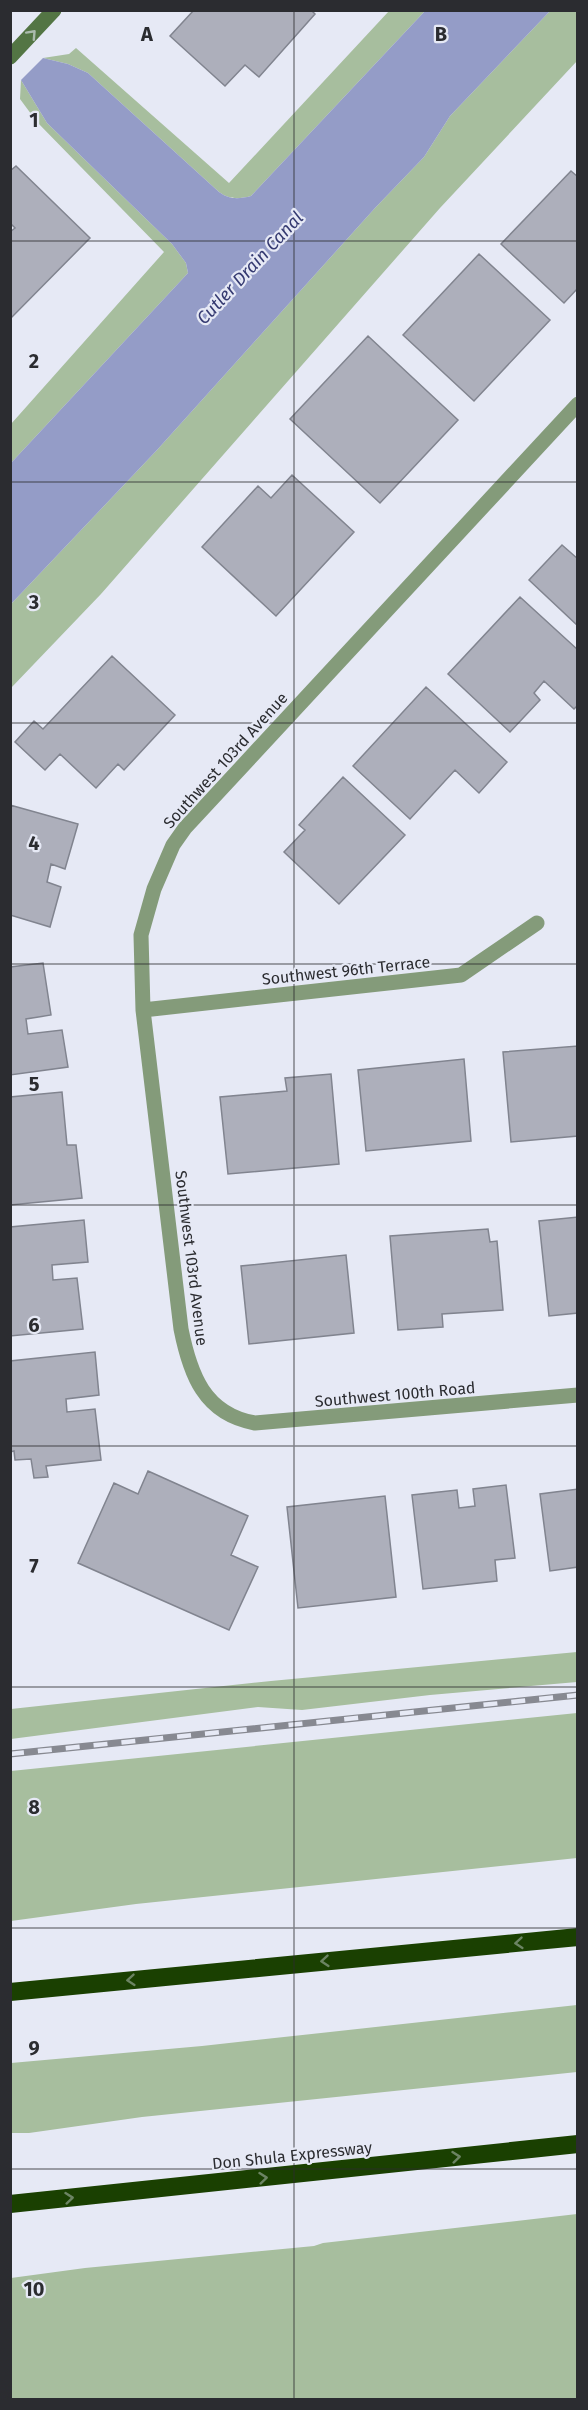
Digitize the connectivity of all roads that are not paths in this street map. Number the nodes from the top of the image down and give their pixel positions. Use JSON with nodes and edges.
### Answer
{"nodes":[{"id":1,"x":54,"y":10,"type":"edge"},
{"id":2,"x":10,"y":57,"type":"edge"},
{"id":3,"x":578,"y":404,"type":"edge"},
{"id":4,"x":537,"y":923,"type":"dead end"},
{"id":5,"x":143,"y":1010,"type":"junction"},
{"id":6,"x":578,"y":1395,"type":"edge"},
{"id":7,"x":219,"y":1407,"type":"joint"},
{"id":8,"x":578,"y":1937,"type":"edge"},
{"id":9,"x":10,"y":1992,"type":"edge"},
{"id":10,"x":578,"y":2144,"type":"edge"},
{"id":11,"x":10,"y":2204,"type":"edge"}],
"edges":[{"from":2,"to":1,"type":"street","one_way":true},
{"from":3,"to":5,"type":"street","name":"Southwest 103rd Avenue"},
{"from":4,"to":5,"type":"street","name":"Southwest 96th Terrace"},
{"from":5,"to":7,"type":"street","name":"Southwest 103rd Avenue"},
{"from":6,"to":7,"type":"street","name":"Southwest 100th Road"},
{"from":8,"to":9,"type":"highway","one_way":true},
{"from":11,"to":10,"type":"highway","name":"Don Shula Expressway","one_way":true}]}
